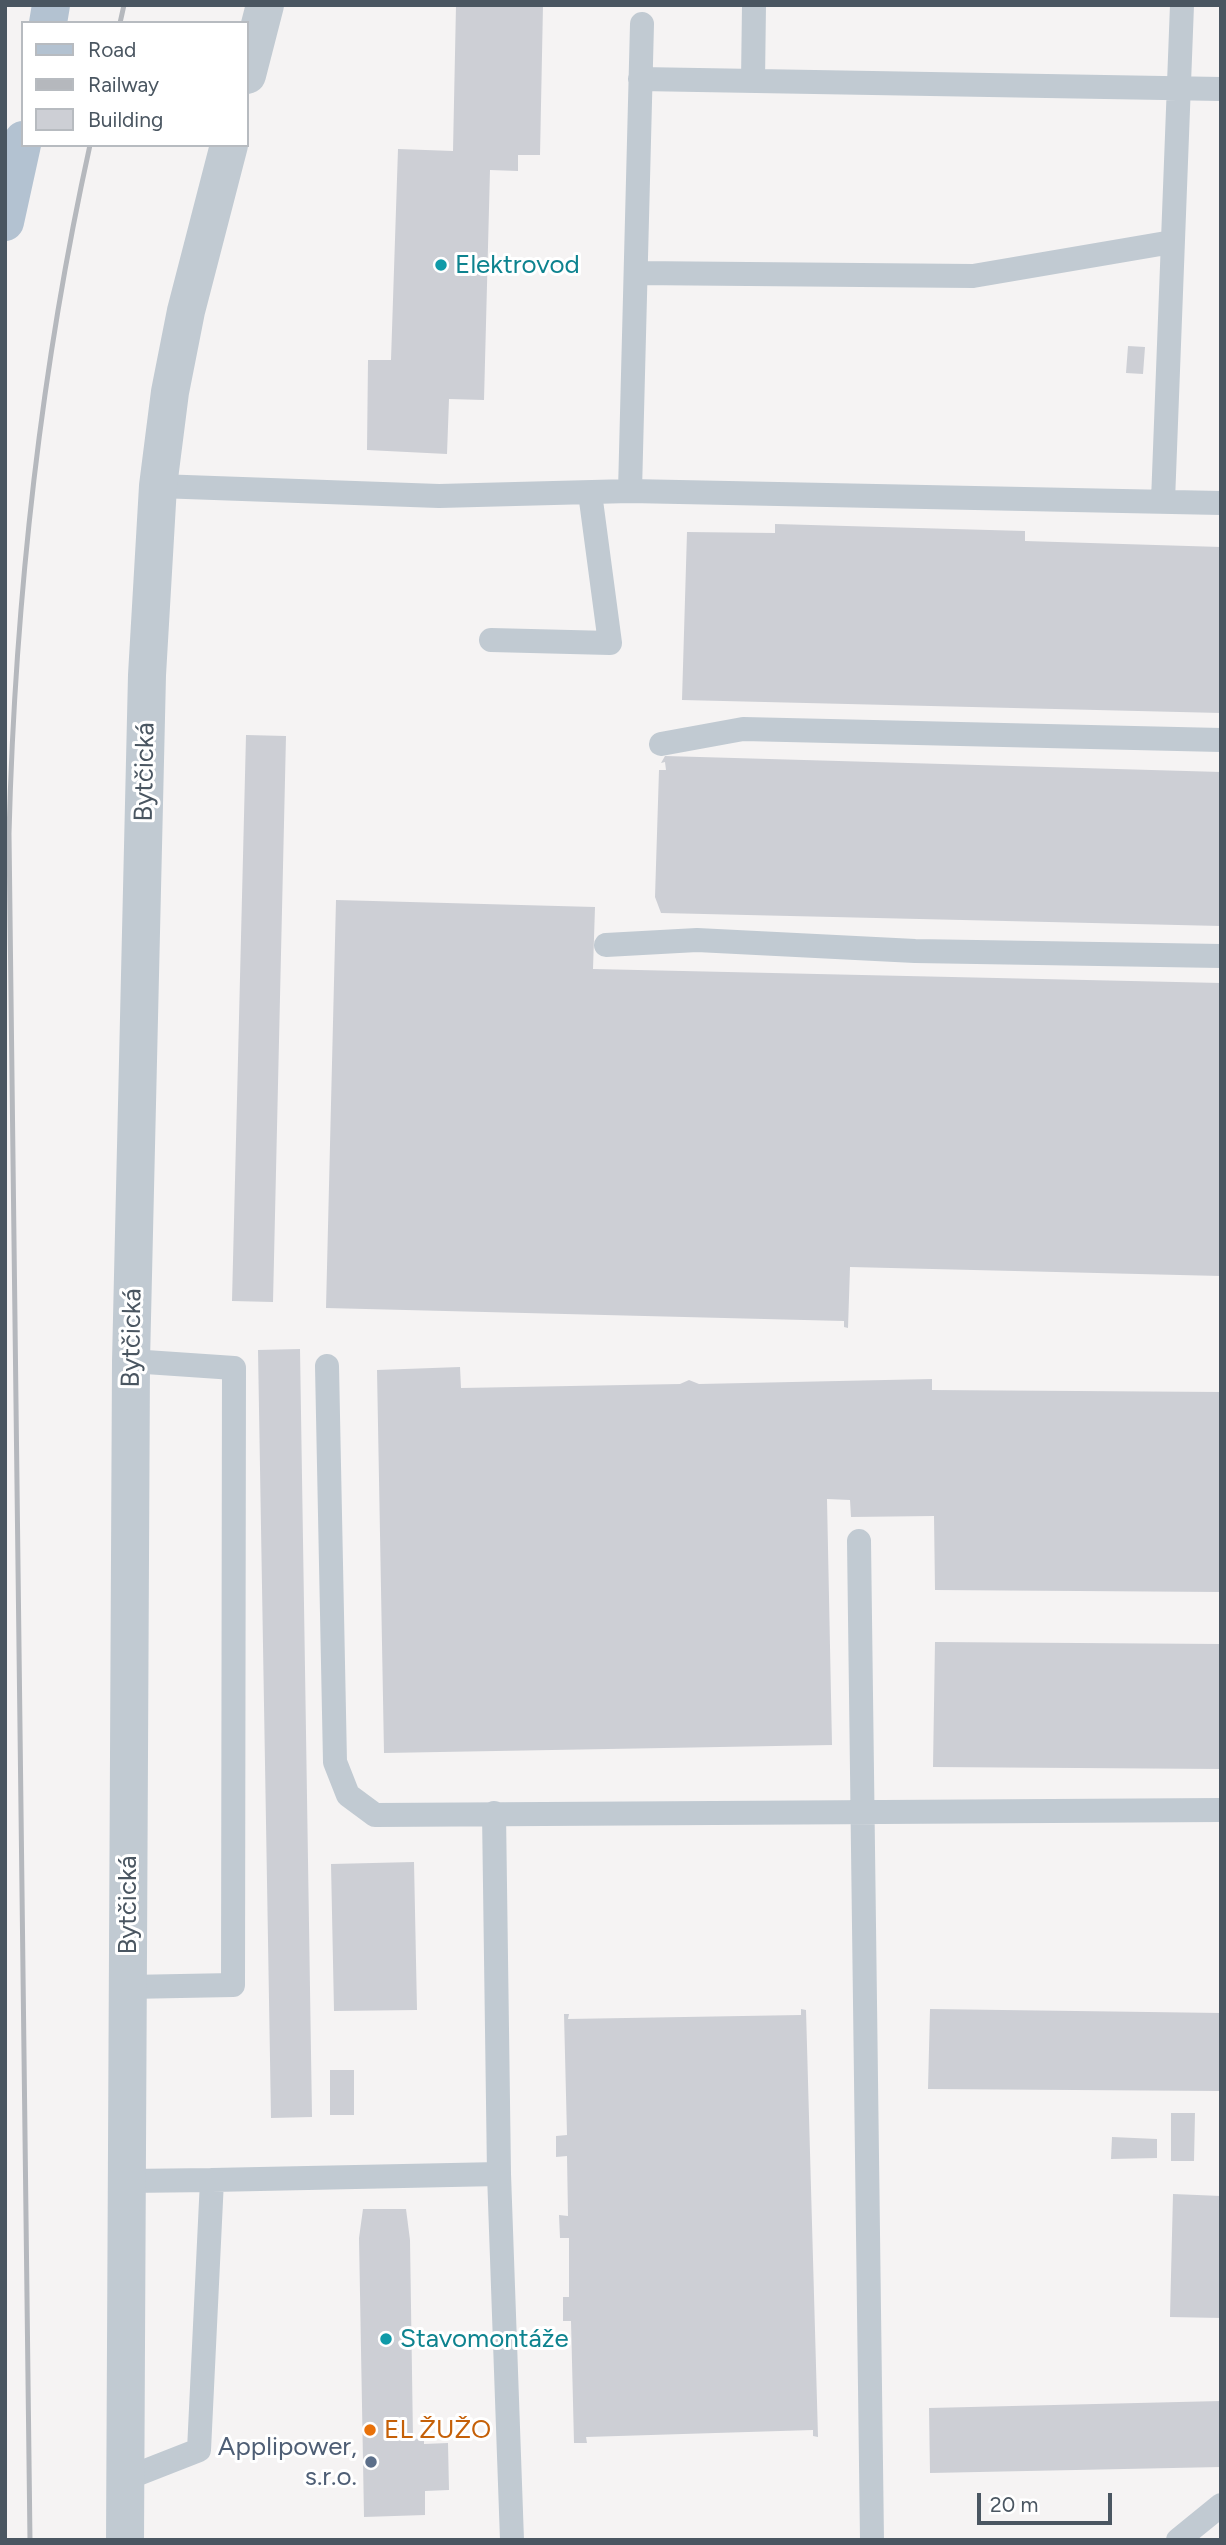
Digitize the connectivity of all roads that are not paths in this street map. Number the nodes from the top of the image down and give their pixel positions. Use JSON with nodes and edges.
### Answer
{"nodes":[{"id":1,"x":265,"y":5,"type":"edge"},
{"id":2,"x":754,"y":5,"type":"edge"},
{"id":3,"x":1182,"y":5,"type":"edge"},
{"id":4,"x":642,"y":24,"type":"dead end"},
{"id":5,"x":248,"y":71,"type":"edge"},
{"id":6,"x":640,"y":79,"type":"junction"},
{"id":7,"x":753,"y":81,"type":"junction"},
{"id":8,"x":1179,"y":88,"type":"junction"},
{"id":9,"x":1221,"y":89,"type":"edge"},
{"id":10,"x":21,"y":147,"type":"edge"},
{"id":11,"x":228,"y":147,"type":"edge"},
{"id":12,"x":5,"y":222,"type":"edge"},
{"id":13,"x":1172,"y":242,"type":"junction"},
{"id":14,"x":636,"y":273,"type":"junction"},
{"id":15,"x":158,"y":486,"type":"junction"},
{"id":16,"x":630,"y":491,"type":"junction"},
{"id":17,"x":590,"y":492,"type":"junction"},
{"id":18,"x":1163,"y":501,"type":"junction"},
{"id":19,"x":1221,"y":503,"type":"edge"},
{"id":20,"x":491,"y":640,"type":"dead end"},
{"id":21,"x":1221,"y":740,"type":"edge"},
{"id":22,"x":661,"y":744,"type":"dead end"},
{"id":23,"x":606,"y":945,"type":"dead end"},
{"id":24,"x":1221,"y":956,"type":"edge"},
{"id":25,"x":131,"y":1361,"type":"junction"},
{"id":26,"x":327,"y":1366,"type":"dead end"},
{"id":27,"x":859,"y":1541,"type":"dead end"},
{"id":28,"x":1221,"y":1810,"type":"edge"},
{"id":29,"x":862,"y":1812,"type":"junction"},
{"id":30,"x":494,"y":1813,"type":"junction"},
{"id":31,"x":128,"y":1987,"type":"junction"},
{"id":32,"x":499,"y":2174,"type":"junction"},
{"id":33,"x":212,"y":2180,"type":"junction"},
{"id":34,"x":127,"y":2181,"type":"junction"},
{"id":35,"x":125,"y":2479,"type":"junction"},
{"id":36,"x":1221,"y":2505,"type":"edge"},
{"id":37,"x":125,"y":2540,"type":"edge"},
{"id":38,"x":512,"y":2540,"type":"edge"},
{"id":39,"x":872,"y":2540,"type":"edge"},
{"id":40,"x":1178,"y":2540,"type":"edge"}],
"edges":[{"from":1,"to":5,"type":"street"},
{"from":2,"to":7,"type":"lane"},
{"from":3,"to":8,"type":"lane"},
{"from":4,"to":6,"type":"lane"},
{"from":6,"to":7,"type":"lane"},
{"from":6,"to":14,"type":"lane"},
{"from":7,"to":8,"type":"lane"},
{"from":8,"to":9,"type":"lane"},
{"from":8,"to":13,"type":"lane"},
{"from":10,"to":12,"type":"main road"},
{"from":11,"to":15,"type":"street","name":"Bytčická"},
{"from":13,"to":14,"type":"lane"},
{"from":13,"to":18,"type":"lane"},
{"from":14,"to":16,"type":"lane"},
{"from":15,"to":17,"type":"lane"},
{"from":15,"to":25,"type":"street","name":"Bytčická"},
{"from":16,"to":17,"type":"lane"},
{"from":16,"to":18,"type":"lane"},
{"from":17,"to":20,"type":"lane"},
{"from":18,"to":19,"type":"lane"},
{"from":21,"to":22,"type":"lane"},
{"from":23,"to":24,"type":"lane"},
{"from":25,"to":31,"type":"street","name":"Bytčická"},
{"from":25,"to":31,"type":"lane"},
{"from":26,"to":30,"type":"lane"},
{"from":27,"to":29,"type":"lane"},
{"from":28,"to":29,"type":"lane"},
{"from":29,"to":30,"type":"lane"},
{"from":29,"to":39,"type":"lane"},
{"from":30,"to":32,"type":"lane"},
{"from":31,"to":34,"type":"street","name":"Bytčická"},
{"from":32,"to":33,"type":"lane"},
{"from":32,"to":38,"type":"lane"},
{"from":33,"to":34,"type":"lane"},
{"from":33,"to":35,"type":"lane"},
{"from":34,"to":35,"type":"street","name":"Bytčická"},
{"from":35,"to":37,"type":"street","name":"Bytčická"},
{"from":36,"to":40,"type":"lane"}]}
